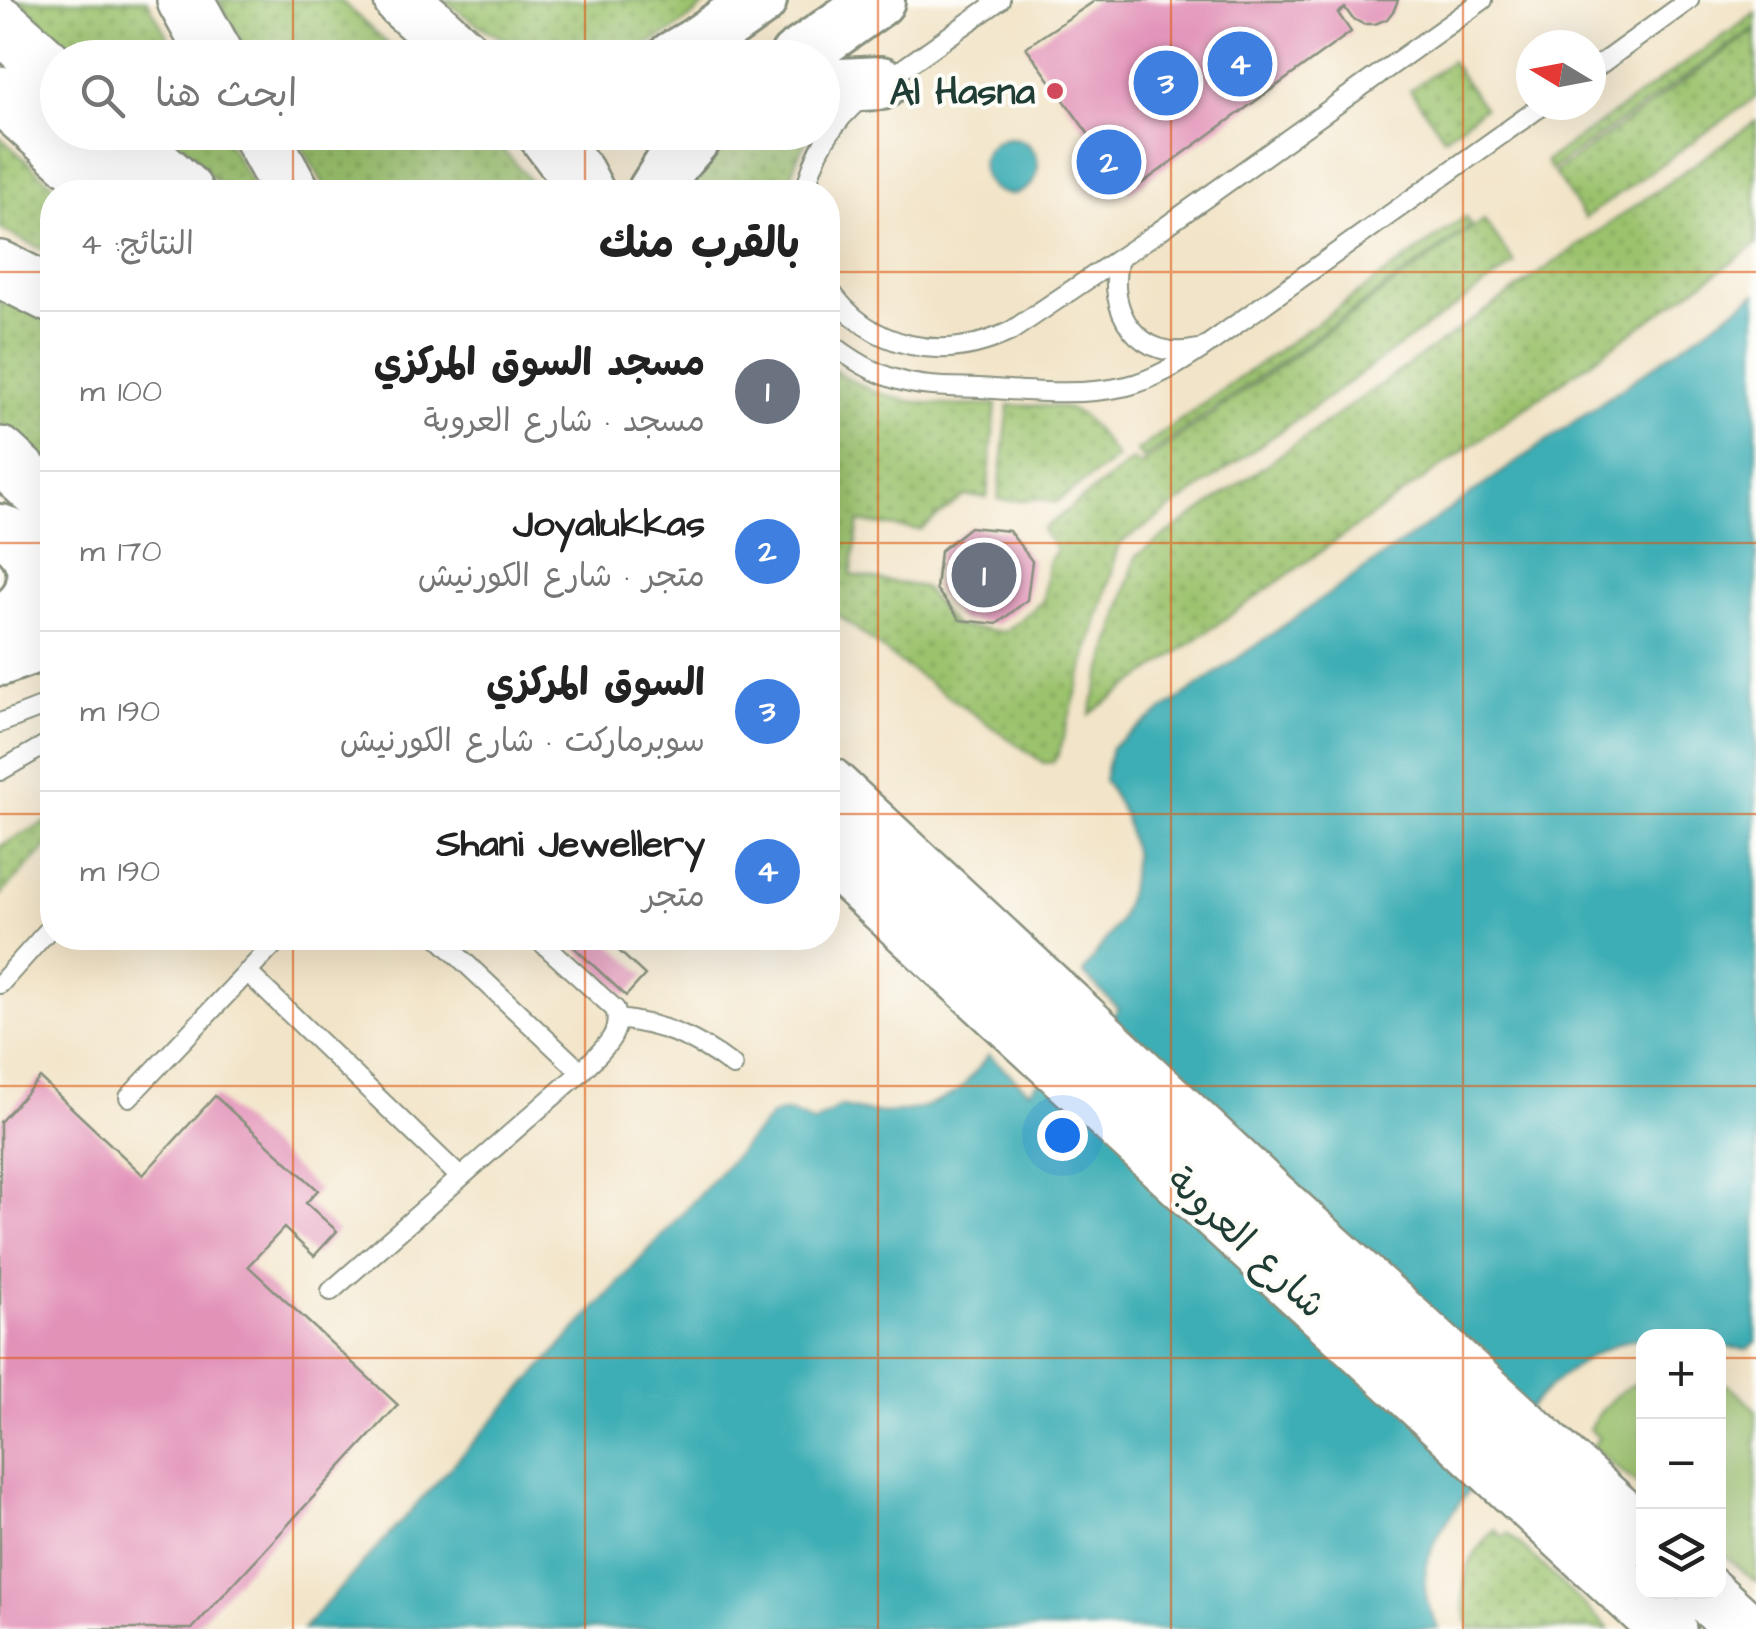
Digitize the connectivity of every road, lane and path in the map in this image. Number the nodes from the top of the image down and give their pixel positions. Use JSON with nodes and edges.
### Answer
{"nodes":[{"id":1,"x":184,"y":0,"type":"edge"},
{"id":2,"x":402,"y":0,"type":"edge"},
{"id":3,"x":878,"y":0,"type":"edge"},
{"id":4,"x":1000,"y":0,"type":"edge"},
{"id":5,"x":1483,"y":0,"type":"edge"},
{"id":6,"x":1689,"y":0,"type":"edge"},
{"id":7,"x":735,"y":21,"type":"edge"},
{"id":8,"x":0,"y":24,"type":"edge"},
{"id":9,"x":207,"y":40,"type":"edge"},
{"id":10,"x":446,"y":40,"type":"edge"},
{"id":11,"x":703,"y":40,"type":"edge"},
{"id":12,"x":821,"y":40,"type":"edge"},
{"id":13,"x":1606,"y":59,"type":"edge"},
{"id":14,"x":40,"y":60,"type":"edge"},
{"id":15,"x":881,"y":83,"type":"junction"},
{"id":16,"x":840,"y":85,"type":"edge"},
{"id":17,"x":0,"y":94,"type":"edge"},
{"id":18,"x":840,"y":120,"type":"edge"},
{"id":19,"x":1522,"y":120,"type":"edge"},
{"id":20,"x":40,"y":130,"type":"edge"},
{"id":21,"x":62,"y":150,"type":"edge"},
{"id":22,"x":138,"y":150,"type":"edge"},
{"id":23,"x":269,"y":150,"type":"edge"},
{"id":24,"x":558,"y":150,"type":"edge"},
{"id":25,"x":683,"y":150,"type":"edge"},
{"id":26,"x":818,"y":150,"type":"edge"},
{"id":27,"x":95,"y":180,"type":"edge"},
{"id":28,"x":171,"y":180,"type":"edge"},
{"id":29,"x":285,"y":180,"type":"edge"},
{"id":30,"x":579,"y":180,"type":"edge"},
{"id":31,"x":662,"y":180,"type":"edge"},
{"id":32,"x":808,"y":180,"type":"edge"},
{"id":33,"x":1120,"y":258,"type":"junction"},
{"id":34,"x":0,"y":269,"type":"edge"},
{"id":35,"x":40,"y":288,"type":"edge"},
{"id":36,"x":840,"y":302,"type":"edge"},
{"id":37,"x":1203,"y":348,"type":"junction"},
{"id":38,"x":840,"y":350,"type":"edge"},
{"id":39,"x":0,"y":455,"type":"edge"},
{"id":40,"x":40,"y":492,"type":"edge"},
{"id":41,"x":0,"y":531,"type":"edge"},
{"id":42,"x":0,"y":624,"type":"edge"},
{"id":43,"x":40,"y":644,"type":"edge"},
{"id":44,"x":0,"y":659,"type":"edge"},
{"id":45,"x":40,"y":708,"type":"edge"},
{"id":46,"x":0,"y":723,"type":"edge"},
{"id":47,"x":40,"y":748,"type":"edge"},
{"id":48,"x":0,"y":770,"type":"edge"},
{"id":49,"x":840,"y":796,"type":"edge"},
{"id":50,"x":840,"y":863,"type":"edge"},
{"id":51,"x":40,"y":939,"type":"edge"},
{"id":52,"x":268,"y":950,"type":"edge"},
{"id":53,"x":452,"y":950,"type":"edge"},
{"id":54,"x":550,"y":950,"type":"edge"},
{"id":55,"x":247,"y":972,"type":"junction"},
{"id":56,"x":0,"y":984,"type":"edge"},
{"id":57,"x":618,"y":1018,"type":"junction"},
{"id":58,"x":733,"y":1066,"type":"dead end"},
{"id":59,"x":581,"y":1072,"type":"junction"},
{"id":60,"x":128,"y":1098,"type":"dead end"},
{"id":61,"x":460,"y":1177,"type":"junction"},
{"id":62,"x":331,"y":1291,"type":"dead end"},
{"id":63,"x":1558,"y":1494,"type":"junction"},
{"id":64,"x":1636,"y":1533,"type":"edge"},
{"id":65,"x":1712,"y":1599,"type":"edge"},
{"id":66,"x":1668,"y":1629,"type":"edge"},
{"id":67,"x":1746,"y":1629,"type":"edge"}],
"edges":[{"from":1,"to":9,"type":"main road"},
{"from":2,"to":10,"type":"main road"},
{"from":3,"to":12,"type":"main road"},
{"from":4,"to":15,"type":"lane"},
{"from":5,"to":33,"type":"lane"},
{"from":6,"to":13,"type":"lane"},
{"from":7,"to":11,"type":"main road"},
{"from":8,"to":14,"type":"main road"},
{"from":15,"to":16,"type":"main road"},
{"from":15,"to":18,"type":"lane"},
{"from":17,"to":20,"type":"main road"},
{"from":19,"to":37,"type":"lane"},
{"from":21,"to":27,"type":"main road"},
{"from":22,"to":28,"type":"main road"},
{"from":23,"to":29,"type":"main road"},
{"from":24,"to":30,"type":"main road"},
{"from":25,"to":31,"type":"main road"},
{"from":26,"to":32,"type":"lane"},
{"from":33,"to":36,"type":"lane"},
{"from":33,"to":37,"type":"lane"},
{"from":34,"to":35,"type":"main road"},
{"from":37,"to":38,"type":"lane"},
{"from":39,"to":40,"type":"main road"},
{"from":41,"to":42,"type":"main road"},
{"from":43,"to":44,"type":"main road"},
{"from":45,"to":46,"type":"lane"},
{"from":47,"to":48,"type":"lane"},
{"from":49,"to":63,"type":"main road","name":"شارع العروبة"},
{"from":50,"to":63,"type":"main road","name":"شارع العروبة"},
{"from":51,"to":56,"type":"lane"},
{"from":52,"to":55,"type":"lane"},
{"from":53,"to":59,"type":"lane"},
{"from":54,"to":57,"type":"lane"},
{"from":55,"to":60,"type":"lane"},
{"from":55,"to":61,"type":"lane"},
{"from":57,"to":58,"type":"lane"},
{"from":57,"to":59,"type":"lane"},
{"from":59,"to":61,"type":"lane"},
{"from":61,"to":62,"type":"lane"},
{"from":63,"to":64,"type":"main road","name":"شارع العروبة"},
{"from":63,"to":66,"type":"main road","name":"شارع العروبة"},
{"from":65,"to":67,"type":"main road"}]}
